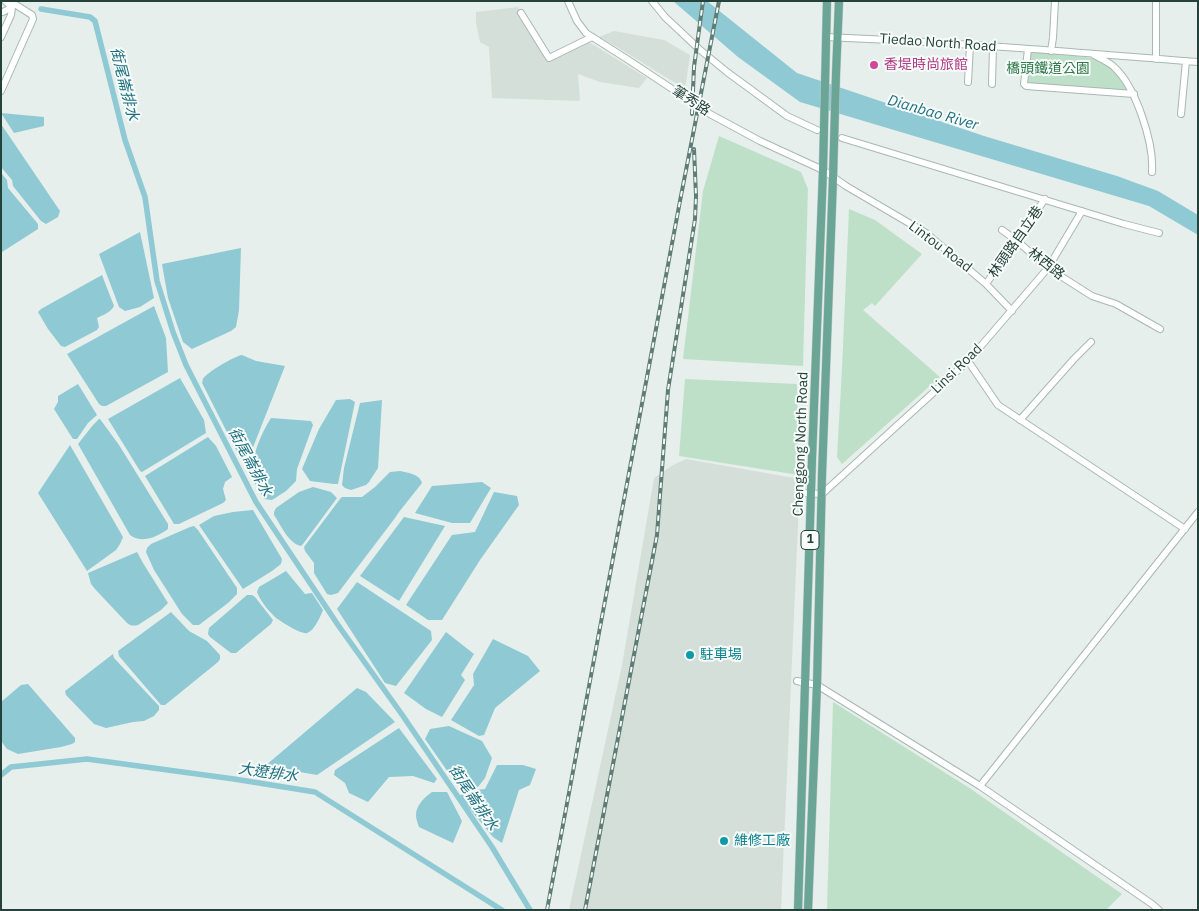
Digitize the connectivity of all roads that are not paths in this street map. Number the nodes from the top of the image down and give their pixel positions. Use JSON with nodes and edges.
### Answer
{"nodes":[{"id":1,"x":5,"y":1,"type":"edge"},
{"id":2,"x":568,"y":1,"type":"edge"},
{"id":3,"x":652,"y":1,"type":"edge"},
{"id":4,"x":827,"y":1,"type":"edge"},
{"id":5,"x":839,"y":1,"type":"edge"},
{"id":6,"x":1055,"y":1,"type":"edge"},
{"id":7,"x":1156,"y":1,"type":"edge"},
{"id":8,"x":13,"y":4,"type":"edge"},
{"id":9,"x":521,"y":13,"type":"dead end"},
{"id":10,"x":2,"y":14,"type":"edge"},
{"id":11,"x":1,"y":37,"type":"edge"},
{"id":12,"x":826,"y":37,"type":"junction"},
{"id":13,"x":838,"y":37,"type":"junction"},
{"id":14,"x":592,"y":38,"type":"junction"},
{"id":15,"x":970,"y":45,"type":"junction"},
{"id":16,"x":993,"y":47,"type":"junction"},
{"id":17,"x":1028,"y":49,"type":"junction"},
{"id":18,"x":1051,"y":51,"type":"junction"},
{"id":19,"x":1091,"y":53,"type":"junction"},
{"id":20,"x":1156,"y":59,"type":"junction"},
{"id":21,"x":1186,"y":62,"type":"junction"},
{"id":22,"x":1198,"y":62,"type":"edge"},
{"id":23,"x":968,"y":82,"type":"dead end"},
{"id":24,"x":992,"y":84,"type":"dead end"},
{"id":25,"x":1,"y":91,"type":"edge"},
{"id":26,"x":1134,"y":94,"type":"junction"},
{"id":27,"x":1181,"y":114,"type":"dead end"},
{"id":28,"x":820,"y":129,"type":"junction"},
{"id":29,"x":842,"y":138,"type":"dead end"},
{"id":30,"x":823,"y":170,"type":"junction"},
{"id":31,"x":1152,"y":172,"type":"dead end"},
{"id":32,"x":833,"y":178,"type":"junction"},
{"id":33,"x":1045,"y":199,"type":"junction"},
{"id":34,"x":1082,"y":211,"type":"junction"},
{"id":35,"x":1002,"y":230,"type":"dead end"},
{"id":36,"x":1159,"y":233,"type":"dead end"},
{"id":37,"x":1016,"y":240,"type":"junction"},
{"id":38,"x":1048,"y":268,"type":"junction"},
{"id":39,"x":986,"y":284,"type":"junction"},
{"id":40,"x":1012,"y":311,"type":"junction"},
{"id":41,"x":1160,"y":329,"type":"dead end"},
{"id":42,"x":1092,"y":342,"type":"dead end"},
{"id":43,"x":968,"y":361,"type":"junction"},
{"id":44,"x":1020,"y":420,"type":"junction"},
{"id":45,"x":807,"y":494,"type":"junction"},
{"id":46,"x":822,"y":494,"type":"junction"},
{"id":47,"x":1198,"y":512,"type":"edge"},
{"id":48,"x":1185,"y":529,"type":"junction"},
{"id":49,"x":802,"y":682,"type":"junction"},
{"id":50,"x":817,"y":685,"type":"junction"},
{"id":51,"x":980,"y":786,"type":"junction"},
{"id":52,"x":798,"y":910,"type":"edge"},
{"id":53,"x":808,"y":910,"type":"edge"},
{"id":54,"x":1159,"y":910,"type":"edge"}],
"edges":[{"from":1,"to":8,"type":"street"},
{"from":2,"to":14,"type":"street","name":"筆秀路"},
{"from":3,"to":28,"type":"street"},
{"from":4,"to":12,"type":"main road","number":"1"},
{"from":5,"to":13,"type":"main road","number":"1"},
{"from":6,"to":18,"type":"street"},
{"from":7,"to":20,"type":"street"},
{"from":8,"to":10,"type":"street"},
{"from":8,"to":11,"type":"street"},
{"from":8,"to":25,"type":"street"},
{"from":9,"to":14,"type":"street"},
{"from":12,"to":13,"type":"street","name":"Tiedao North Road"},
{"from":12,"to":28,"type":"main road","number":"1"},
{"from":13,"to":15,"type":"street","name":"Tiedao North Road"},
{"from":13,"to":32,"type":"main road","name":"Chenggong North Road","number":"1"},
{"from":14,"to":30,"type":"street","name":"筆秀路"},
{"from":15,"to":16,"type":"street","name":"Tiedao North Road"},
{"from":15,"to":23,"type":"street"},
{"from":16,"to":17,"type":"street","name":"Tiedao North Road"},
{"from":16,"to":24,"type":"street"},
{"from":17,"to":18,"type":"street","name":"Tiedao North Road"},
{"from":17,"to":26,"type":"street"},
{"from":18,"to":19,"type":"street","name":"Tiedao North Road"},
{"from":19,"to":20,"type":"street","name":"Tiedao North Road"},
{"from":19,"to":26,"type":"street"},
{"from":20,"to":21,"type":"street","name":"Tiedao North Road"},
{"from":21,"to":22,"type":"street","name":"Tiedao North Road"},
{"from":21,"to":27,"type":"street"},
{"from":26,"to":31,"type":"street"},
{"from":28,"to":30,"type":"main road","name":"Chenggong North Road","number":"1"},
{"from":29,"to":33,"type":"street"},
{"from":30,"to":32,"type":"street","name":"筆秀路"},
{"from":30,"to":45,"type":"main road","name":"Chenggong North Road","number":"1"},
{"from":32,"to":39,"type":"street","name":"Lintou Road"},
{"from":32,"to":46,"type":"main road","name":"Chenggong North Road","number":"1"},
{"from":33,"to":34,"type":"street"},
{"from":33,"to":37,"type":"street","name":"林頭路自立巷"},
{"from":34,"to":36,"type":"street"},
{"from":34,"to":38,"type":"street","name":"Linsi Road"},
{"from":35,"to":37,"type":"street","name":"林西路"},
{"from":37,"to":38,"type":"street","name":"林西路"},
{"from":37,"to":39,"type":"street","name":"林頭路自立巷"},
{"from":38,"to":40,"type":"street","name":"Linsi Road"},
{"from":38,"to":41,"type":"street","name":"林西路"},
{"from":39,"to":40,"type":"street","name":"Lintou Road"},
{"from":40,"to":43,"type":"street","name":"Linsi Road"},
{"from":42,"to":44,"type":"street"},
{"from":43,"to":44,"type":"street"},
{"from":43,"to":46,"type":"street","name":"Linsi Road"},
{"from":44,"to":48,"type":"street"},
{"from":45,"to":46,"type":"street"},
{"from":45,"to":49,"type":"main road","name":"Chenggong North Road","number":"1"},
{"from":46,"to":50,"type":"main road","name":"Chenggong North Road","number":"1"},
{"from":47,"to":48,"type":"street"},
{"from":48,"to":51,"type":"street"},
{"from":49,"to":50,"type":"street"},
{"from":49,"to":52,"type":"main road","name":"Chenggong North Road","number":"1"},
{"from":50,"to":51,"type":"street"},
{"from":50,"to":53,"type":"main road","name":"Chenggong North Road","number":"1"},
{"from":51,"to":54,"type":"street"}]}
